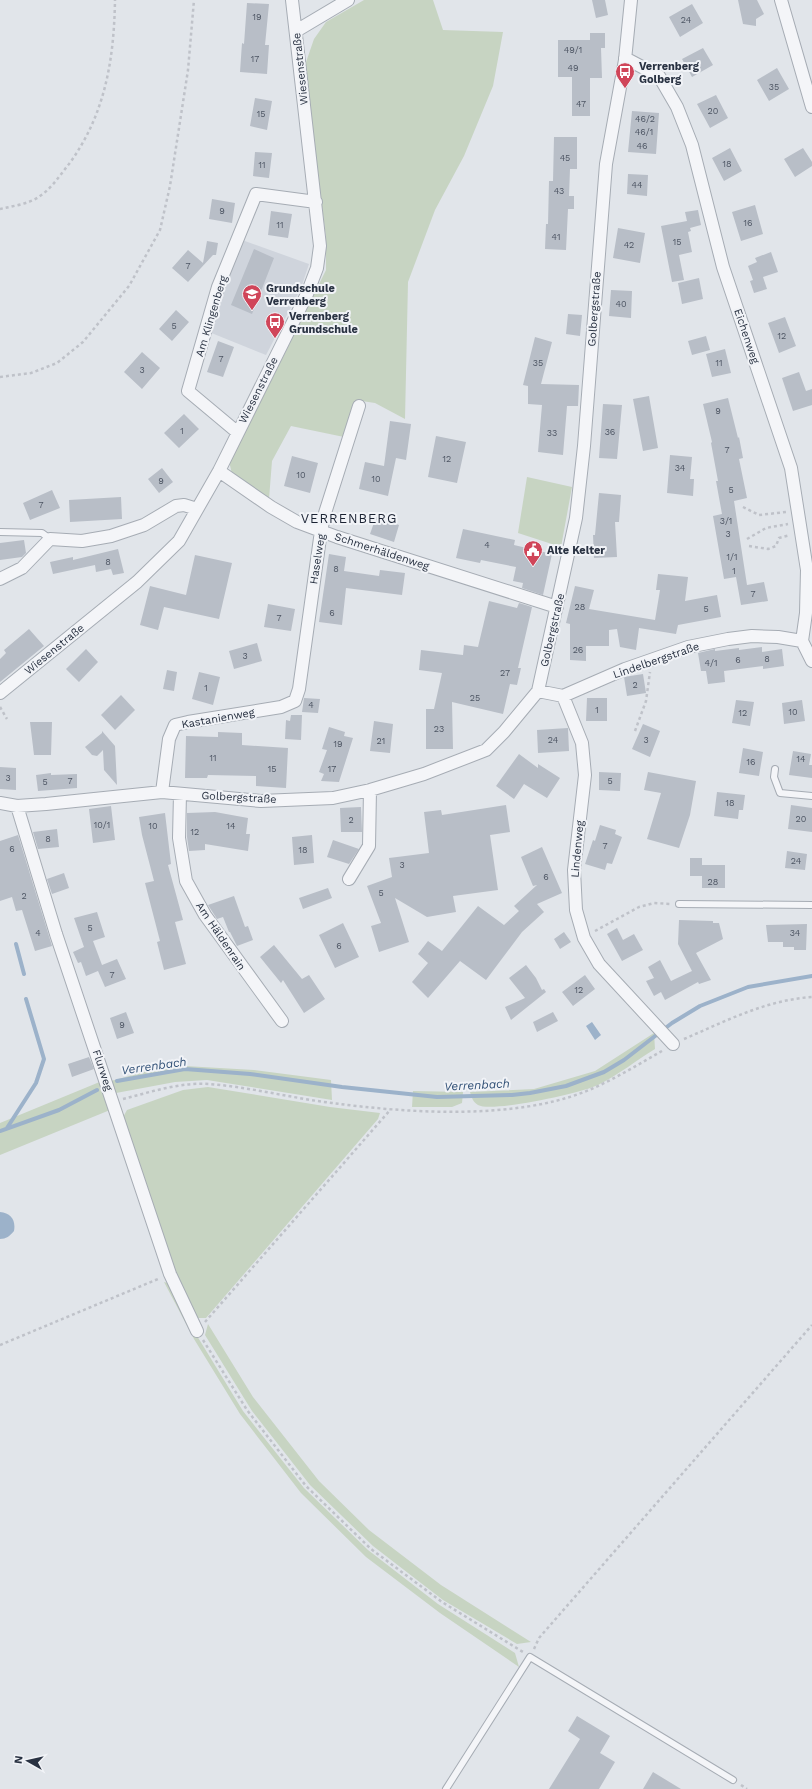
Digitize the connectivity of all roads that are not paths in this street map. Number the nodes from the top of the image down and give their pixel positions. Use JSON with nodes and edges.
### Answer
{"nodes":[{"id":1,"x":292,"y":0,"type":"edge"},
{"id":2,"x":348,"y":0,"type":"edge"},
{"id":3,"x":631,"y":0,"type":"edge"},
{"id":4,"x":781,"y":0,"type":"edge"},
{"id":5,"x":296,"y":31,"type":"junction"},
{"id":6,"x":626,"y":58,"type":"junction"},
{"id":7,"x":812,"y":107,"type":"edge"},
{"id":8,"x":316,"y":202,"type":"junction"},
{"id":9,"x":359,"y":406,"type":"dead end"},
{"id":10,"x":237,"y":432,"type":"junction"},
{"id":11,"x":219,"y":471,"type":"junction"},
{"id":12,"x":197,"y":509,"type":"junction"},
{"id":13,"x":321,"y":531,"type":"junction"},
{"id":14,"x":0,"y":532,"type":"edge"},
{"id":15,"x":50,"y":539,"type":"junction"},
{"id":16,"x":0,"y":579,"type":"edge"},
{"id":17,"x":557,"y":607,"type":"junction"},
{"id":18,"x":802,"y":641,"type":"junction"},
{"id":19,"x":812,"y":661,"type":"edge"},
{"id":20,"x":538,"y":692,"type":"junction"},
{"id":21,"x":0,"y":693,"type":"edge"},
{"id":22,"x":563,"y":696,"type":"junction"},
{"id":23,"x":281,"y":707,"type":"joint"},
{"id":24,"x":775,"y":769,"type":"dead end"},
{"id":25,"x":370,"y":790,"type":"junction"},
{"id":26,"x":162,"y":792,"type":"junction"},
{"id":27,"x":180,"y":794,"type":"junction"},
{"id":28,"x":812,"y":796,"type":"edge"},
{"id":29,"x":0,"y":803,"type":"edge"},
{"id":30,"x":17,"y":806,"type":"junction"},
{"id":31,"x":349,"y":879,"type":"dead end"},
{"id":32,"x":679,"y":904,"type":"road end"},
{"id":33,"x":812,"y":905,"type":"edge"},
{"id":34,"x":282,"y":1021,"type":"dead end"},
{"id":35,"x":673,"y":1044,"type":"road end"},
{"id":36,"x":197,"y":1331,"type":"road end"},
{"id":37,"x":733,"y":1780,"type":"dead end"},
{"id":38,"x":446,"y":1789,"type":"edge"}],
"edges":[{"from":1,"to":5,"type":"street","name":"Wiesenstraße"},
{"from":2,"to":5,"type":"street"},
{"from":3,"to":6,"type":"street","name":"Golbergstraße"},
{"from":4,"to":7,"type":"street"},
{"from":5,"to":8,"type":"street","name":"Wiesenstraße"},
{"from":6,"to":17,"type":"street","name":"Golbergstraße"},
{"from":6,"to":18,"type":"street","name":"Eichenweg"},
{"from":8,"to":10,"type":"street","name":"Wiesenstraße"},
{"from":8,"to":10,"type":"street","name":"Am Klingenberg"},
{"from":9,"to":13,"type":"street","name":"Haselweg"},
{"from":10,"to":11,"type":"street","name":"Wiesenstraße"},
{"from":11,"to":12,"type":"street","name":"Wiesenstraße"},
{"from":11,"to":13,"type":"street","name":"Schmerhäldenweg"},
{"from":12,"to":15,"type":"street"},
{"from":12,"to":21,"type":"street","name":"Wiesenstraße"},
{"from":13,"to":17,"type":"street","name":"Schmerhäldenweg"},
{"from":13,"to":23,"type":"street","name":"Haselweg"},
{"from":14,"to":15,"type":"lane"},
{"from":15,"to":16,"type":"street"},
{"from":17,"to":20,"type":"street","name":"Golbergstraße"},
{"from":18,"to":19,"type":"street"},
{"from":18,"to":22,"type":"street","name":"Lindelbergstraße"},
{"from":20,"to":22,"type":"street"},
{"from":20,"to":25,"type":"street","name":"Golbergstraße"},
{"from":22,"to":35,"type":"street","name":"Lindenweg"},
{"from":23,"to":26,"type":"street","name":"Kastanienweg"},
{"from":24,"to":28,"type":"lane"},
{"from":25,"to":27,"type":"street","name":"Golbergstraße"},
{"from":25,"to":31,"type":"street"},
{"from":26,"to":27,"type":"street","name":"Golbergstraße"},
{"from":26,"to":30,"type":"street","name":"Golbergstraße"},
{"from":27,"to":34,"type":"street","name":"Am Häldenrain"},
{"from":29,"to":30,"type":"street","name":"Golbergstraße"},
{"from":30,"to":36,"type":"street","name":"Flurweg"},
{"from":32,"to":33,"type":"lane"},
{"from":37,"to":38,"type":"lane"}]}
